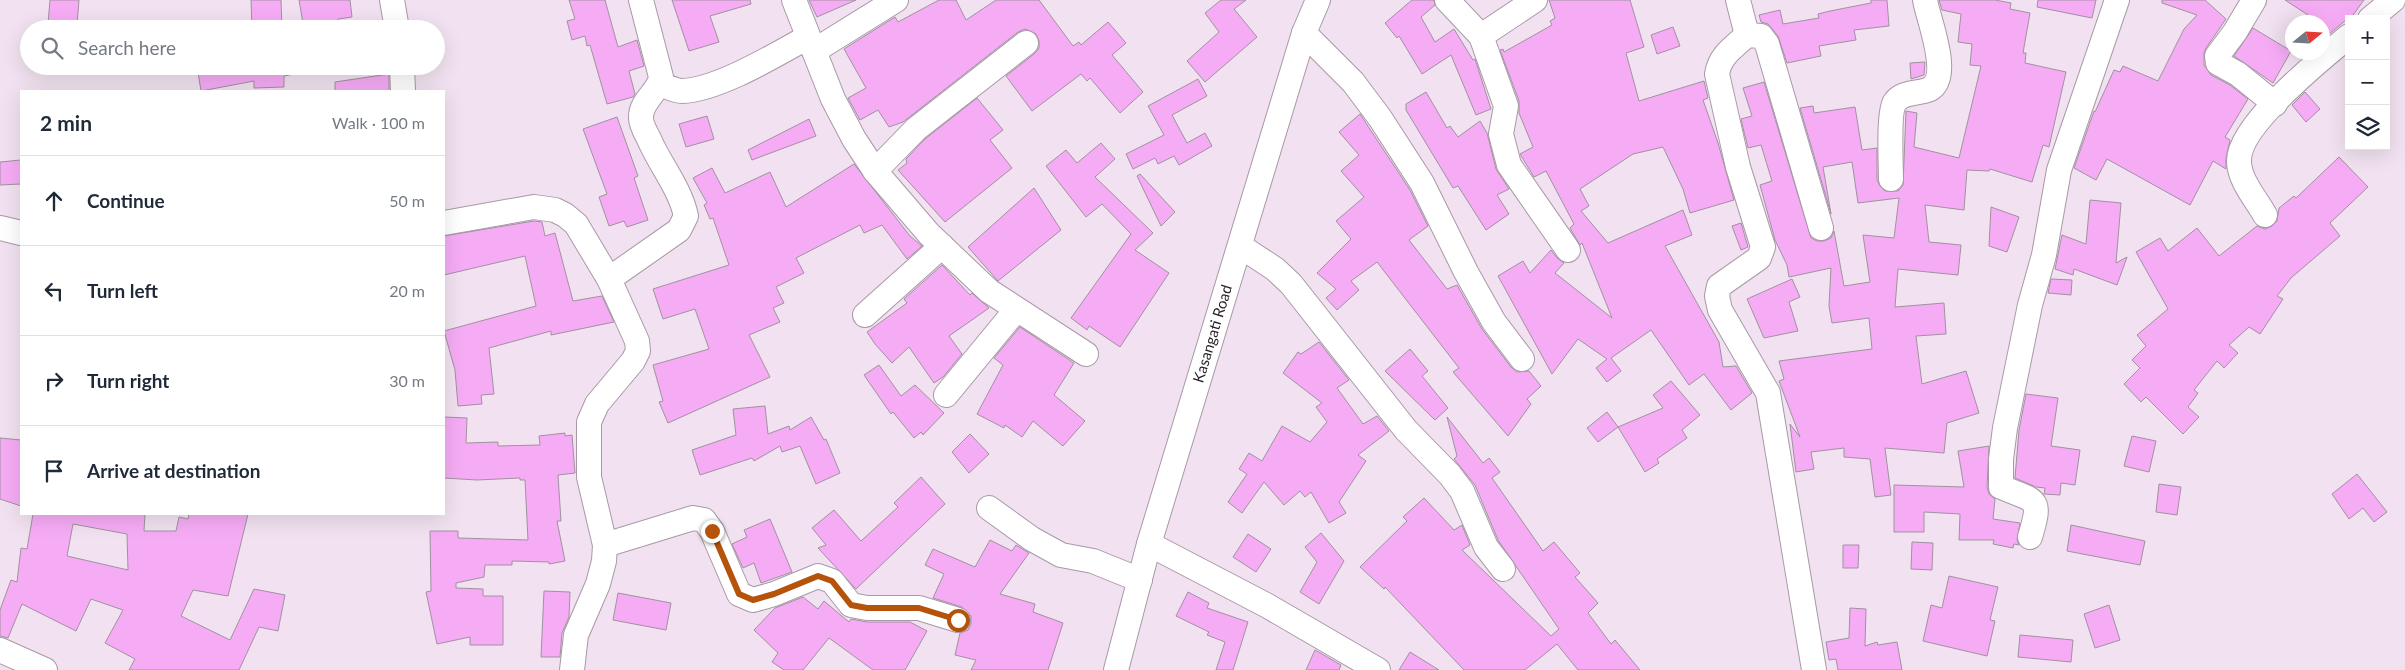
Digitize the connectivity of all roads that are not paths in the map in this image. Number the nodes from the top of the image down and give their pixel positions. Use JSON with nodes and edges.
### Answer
{"nodes":[{"id":1,"x":392,"y":0,"type":"edge"},
{"id":2,"x":641,"y":0,"type":"edge"},
{"id":3,"x":794,"y":0,"type":"edge"},
{"id":4,"x":896,"y":0,"type":"edge"},
{"id":5,"x":1318,"y":0,"type":"edge"},
{"id":6,"x":1447,"y":0,"type":"edge"},
{"id":7,"x":1535,"y":0,"type":"edge"},
{"id":8,"x":1738,"y":0,"type":"edge"},
{"id":9,"x":1925,"y":0,"type":"edge"},
{"id":10,"x":2117,"y":0,"type":"edge"},
{"id":11,"x":2254,"y":0,"type":"edge"},
{"id":12,"x":2393,"y":0,"type":"edge"},
{"id":13,"x":2375,"y":15,"type":"edge"},
{"id":14,"x":395,"y":20,"type":"edge"},
{"id":15,"x":1304,"y":32,"type":"junction"},
{"id":16,"x":1747,"y":34,"type":"junction"},
{"id":17,"x":1481,"y":36,"type":"junction"},
{"id":18,"x":2345,"y":39,"type":"edge"},
{"id":19,"x":1026,"y":43,"type":"dead end"},
{"id":20,"x":811,"y":44,"type":"junction"},
{"id":21,"x":402,"y":75,"type":"edge"},
{"id":22,"x":660,"y":84,"type":"junction"},
{"id":23,"x":403,"y":90,"type":"edge"},
{"id":24,"x":2275,"y":104,"type":"junction"},
{"id":25,"x":875,"y":171,"type":"junction"},
{"id":26,"x":1891,"y":179,"type":"dead end"},
{"id":27,"x":2265,"y":215,"type":"dead end"},
{"id":28,"x":445,"y":223,"type":"edge"},
{"id":29,"x":0,"y":228,"type":"edge"},
{"id":30,"x":1821,"y":228,"type":"dead end"},
{"id":31,"x":20,"y":233,"type":"edge"},
{"id":32,"x":942,"y":246,"type":"junction"},
{"id":33,"x":1240,"y":246,"type":"junction"},
{"id":34,"x":1568,"y":250,"type":"dead end"},
{"id":35,"x":609,"y":279,"type":"junction"},
{"id":36,"x":1016,"y":310,"type":"junction"},
{"id":37,"x":865,"y":315,"type":"dead end"},
{"id":38,"x":1086,"y":354,"type":"dead end"},
{"id":39,"x":1522,"y":359,"type":"dead end"},
{"id":40,"x":946,"y":395,"type":"dead end"},
{"id":41,"x":989,"y":508,"type":"dead end"},
{"id":42,"x":2030,"y":537,"type":"dead end"},
{"id":43,"x":1149,"y":544,"type":"junction"},
{"id":44,"x":605,"y":545,"type":"junction"},
{"id":45,"x":1503,"y":568,"type":"dead end"},
{"id":46,"x":1140,"y":580,"type":"junction"},
{"id":47,"x":958,"y":620,"type":"dead end"},
{"id":48,"x":0,"y":650,"type":"edge"},
{"id":49,"x":45,"y":670,"type":"edge"},
{"id":50,"x":572,"y":670,"type":"edge"},
{"id":51,"x":1116,"y":670,"type":"edge"},
{"id":52,"x":1378,"y":670,"type":"edge"},
{"id":53,"x":1814,"y":670,"type":"edge"}],
"edges":[{"from":1,"to":14,"type":"street"},
{"from":2,"to":22,"type":"street"},
{"from":3,"to":20,"type":"street"},
{"from":4,"to":20,"type":"street"},
{"from":5,"to":15,"type":"street","name":"Kasangati Road"},
{"from":6,"to":17,"type":"street"},
{"from":7,"to":17,"type":"street"},
{"from":8,"to":16,"type":"street"},
{"from":9,"to":26,"type":"street"},
{"from":10,"to":42,"type":"street"},
{"from":11,"to":24,"type":"street"},
{"from":12,"to":13,"type":"street"},
{"from":15,"to":33,"type":"street","name":"Kasangati Road"},
{"from":15,"to":39,"type":"street"},
{"from":16,"to":30,"type":"street"},
{"from":16,"to":53,"type":"street"},
{"from":17,"to":34,"type":"street"},
{"from":18,"to":24,"type":"street"},
{"from":19,"to":25,"type":"street"},
{"from":20,"to":22,"type":"street"},
{"from":20,"to":25,"type":"street"},
{"from":21,"to":23,"type":"street"},
{"from":22,"to":35,"type":"street"},
{"from":24,"to":27,"type":"street"},
{"from":25,"to":32,"type":"street"},
{"from":28,"to":35,"type":"street"},
{"from":29,"to":31,"type":"street"},
{"from":32,"to":36,"type":"street"},
{"from":32,"to":37,"type":"street"},
{"from":33,"to":43,"type":"street","name":"Kasangati Road"},
{"from":33,"to":45,"type":"street"},
{"from":35,"to":44,"type":"street"},
{"from":36,"to":38,"type":"street"},
{"from":36,"to":40,"type":"street"},
{"from":41,"to":46,"type":"street"},
{"from":43,"to":46,"type":"street","name":"Kasangati Road"},
{"from":43,"to":52,"type":"street"},
{"from":44,"to":47,"type":"street"},
{"from":44,"to":50,"type":"street"},
{"from":46,"to":51,"type":"street","name":"Kasangati Road"},
{"from":48,"to":49,"type":"street"}]}
